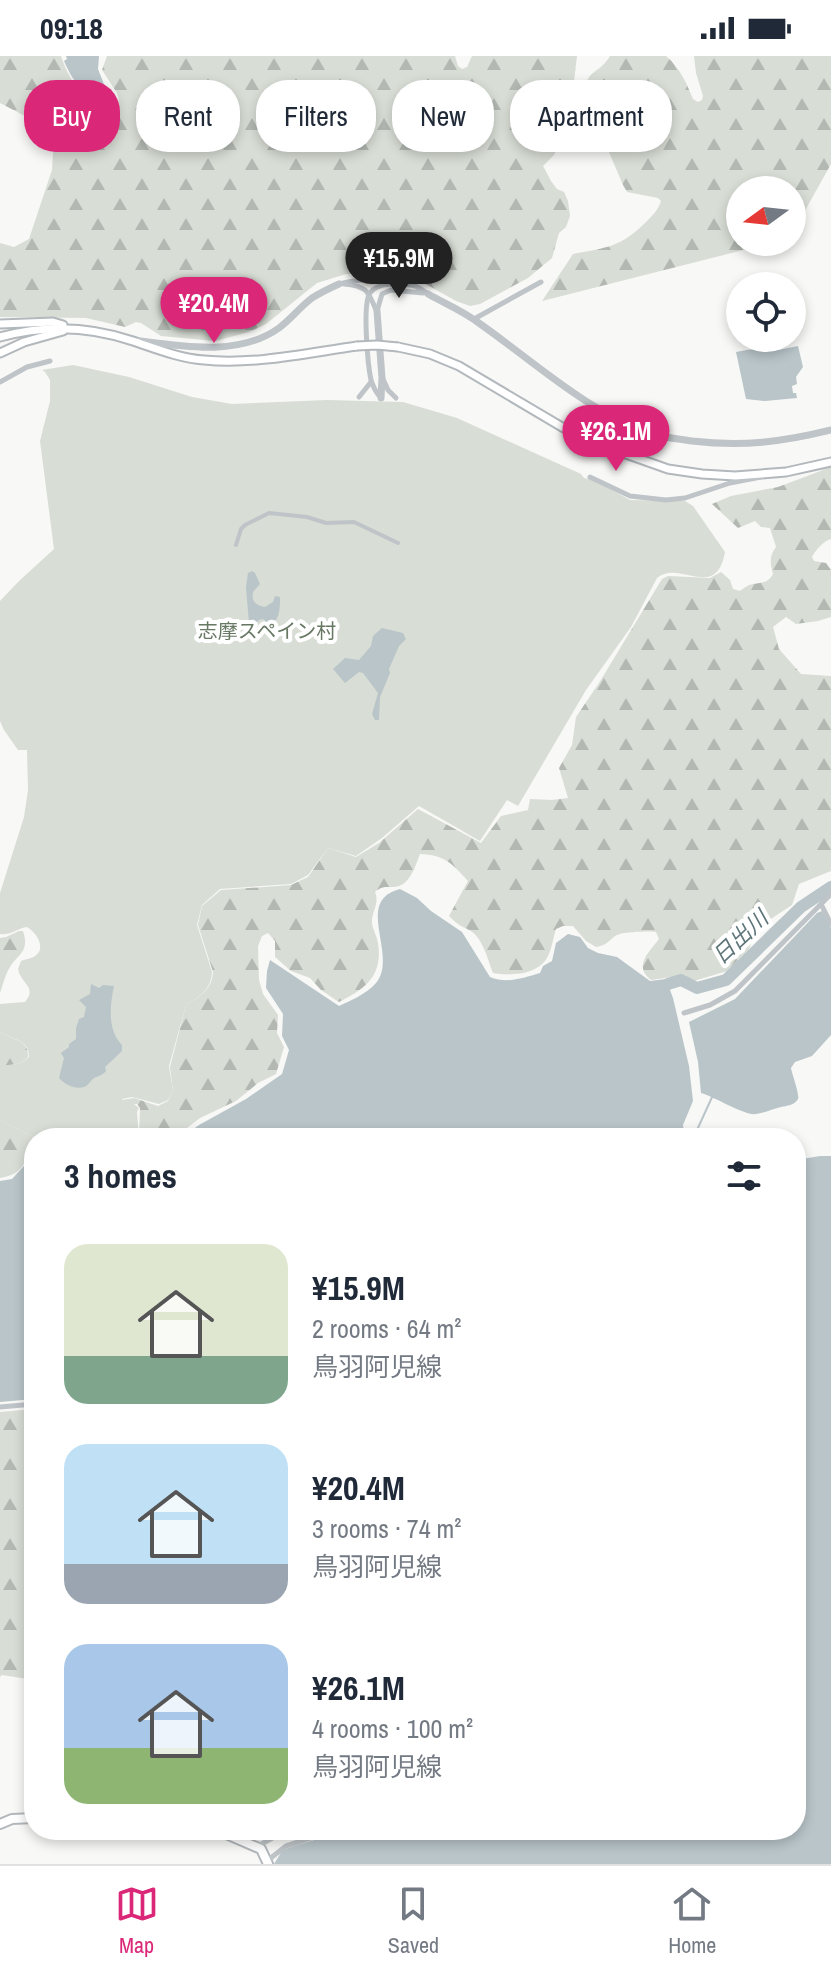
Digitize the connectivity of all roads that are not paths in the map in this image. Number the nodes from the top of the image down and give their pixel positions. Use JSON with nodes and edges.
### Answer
{"nodes":[{"id":1,"x":541,"y":282,"type":"dead end"},
{"id":2,"x":339,"y":284,"type":"junction"},
{"id":3,"x":414,"y":285,"type":"junction"},
{"id":4,"x":369,"y":293,"type":"junction"},
{"id":5,"x":428,"y":294,"type":"junction"},
{"id":6,"x":377,"y":311,"type":"junction"},
{"id":7,"x":474,"y":319,"type":"junction"},
{"id":8,"x":0,"y":324,"type":"edge"},
{"id":9,"x":73,"y":328,"type":"junction"},
{"id":10,"x":0,"y":337,"type":"edge"},
{"id":11,"x":130,"y":340,"type":"junction"},
{"id":12,"x":0,"y":353,"type":"edge"},
{"id":13,"x":50,"y":361,"type":"dead end"},
{"id":14,"x":382,"y":378,"type":"junction"},
{"id":15,"x":371,"y":380,"type":"junction"},
{"id":16,"x":0,"y":382,"type":"edge"},
{"id":17,"x":359,"y":397,"type":"dead end"},
{"id":18,"x":381,"y":398,"type":"joint"},
{"id":19,"x":396,"y":398,"type":"dead end"},
{"id":20,"x":831,"y":430,"type":"edge"},
{"id":21,"x":831,"y":462,"type":"edge"},
{"id":22,"x":786,"y":472,"type":"junction"},
{"id":23,"x":590,"y":477,"type":"dead end"},
{"id":24,"x":398,"y":543,"type":"dead end"},
{"id":25,"x":236,"y":545,"type":"dead end"},
{"id":26,"x":831,"y":896,"type":"edge"},
{"id":27,"x":821,"y":904,"type":"junction"},
{"id":28,"x":831,"y":924,"type":"edge"},
{"id":29,"x":684,"y":1013,"type":"dead end"},
{"id":30,"x":24,"y":1405,"type":"edge"},
{"id":31,"x":0,"y":1407,"type":"edge"},
{"id":32,"x":24,"y":1818,"type":"edge"},
{"id":33,"x":0,"y":1824,"type":"edge"},
{"id":34,"x":241,"y":1840,"type":"edge"},
{"id":35,"x":269,"y":1840,"type":"edge"},
{"id":36,"x":304,"y":1840,"type":"edge"},
{"id":37,"x":257,"y":1847,"type":"junction"},
{"id":38,"x":268,"y":1862,"type":"edge"}],
"edges":[{"from":1,"to":7,"type":"street"},
{"from":2,"to":3,"type":"street"},
{"from":2,"to":4,"type":"street"},
{"from":2,"to":11,"type":"street"},
{"from":3,"to":4,"type":"street"},
{"from":3,"to":5,"type":"street"},
{"from":4,"to":6,"type":"street"},
{"from":4,"to":15,"type":"street"},
{"from":5,"to":6,"type":"street"},
{"from":5,"to":7,"type":"street"},
{"from":6,"to":14,"type":"street"},
{"from":7,"to":20,"type":"street"},
{"from":8,"to":9,"type":"main road"},
{"from":9,"to":10,"type":"main road"},
{"from":9,"to":11,"type":"main road"},
{"from":9,"to":12,"type":"main road"},
{"from":11,"to":22,"type":"main road","bridge":true},
{"from":13,"to":16,"type":"street"},
{"from":14,"to":18,"type":"street"},
{"from":14,"to":19,"type":"street"},
{"from":15,"to":17,"type":"street"},
{"from":15,"to":18,"type":"street"},
{"from":21,"to":22,"type":"main road"},
{"from":22,"to":23,"type":"street"},
{"from":24,"to":25,"type":"street"},
{"from":26,"to":27,"type":"street"},
{"from":27,"to":28,"type":"street"},
{"from":27,"to":29,"type":"street"},
{"from":30,"to":31,"type":"street"},
{"from":32,"to":33,"type":"main road"},
{"from":34,"to":37,"type":"main road"},
{"from":35,"to":37,"type":"street"},
{"from":36,"to":38,"type":"street"},
{"from":37,"to":38,"type":"main road"}]}
